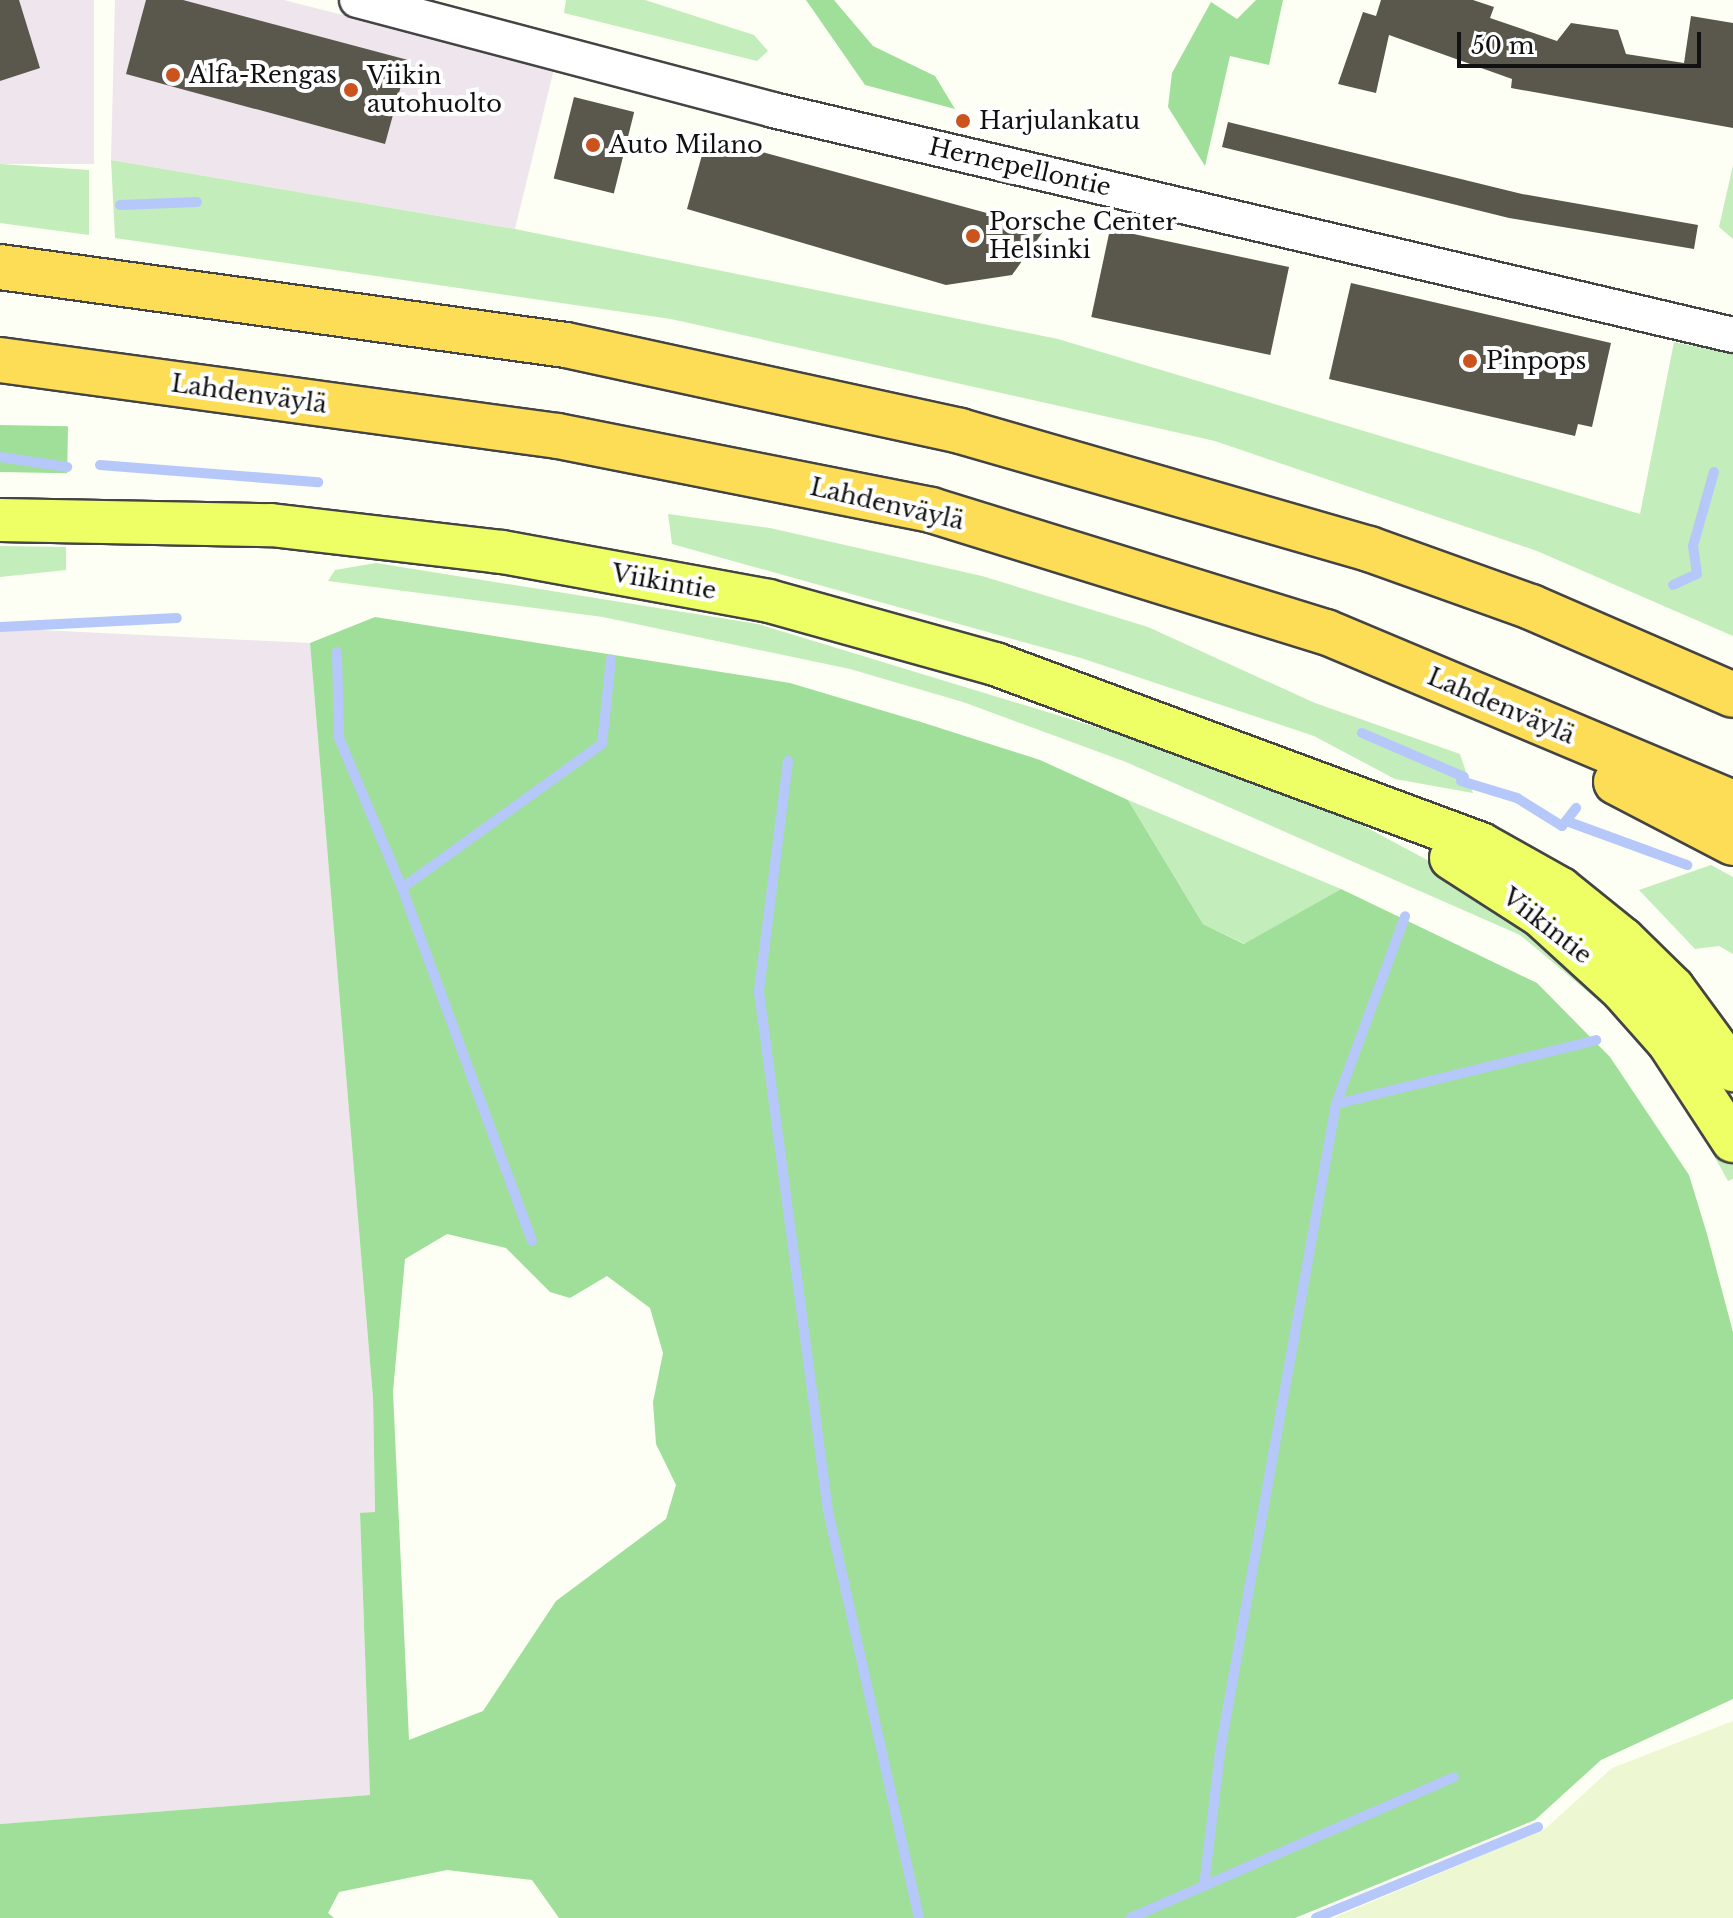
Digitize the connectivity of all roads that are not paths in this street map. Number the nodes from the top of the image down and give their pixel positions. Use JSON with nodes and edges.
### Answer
{"nodes":[{"id":1,"x":357,"y":0,"type":"edge"},
{"id":2,"x":0,"y":267,"type":"edge"},
{"id":3,"x":1733,"y":335,"type":"edge"},
{"id":4,"x":0,"y":360,"type":"edge"},
{"id":5,"x":0,"y":520,"type":"edge"},
{"id":6,"x":1326,"y":632,"type":"junction"},
{"id":7,"x":1732,"y":695,"type":"edge"},
{"id":8,"x":1303,"y":776,"type":"junction"},
{"id":9,"x":1733,"y":803,"type":"edge"},
{"id":10,"x":1733,"y":843,"type":"edge"},
{"id":11,"x":1733,"y":1070,"type":"edge"},
{"id":12,"x":1730,"y":1130,"type":"edge"}],
"edges":[{"from":1,"to":3,"type":"street","name":"Hernepellontie"},
{"from":2,"to":7,"type":"highway"},
{"from":4,"to":6,"type":"highway","name":"Lahdenväylä"},
{"from":5,"to":8,"type":"main road","name":"Viikintie"},
{"from":6,"to":9,"type":"highway","name":"Lahdenväylä"},
{"from":6,"to":10,"type":"highway"},
{"from":8,"to":11,"type":"main road","name":"Viikintie"},
{"from":8,"to":12,"type":"main road","name":"Viikintie"}]}
